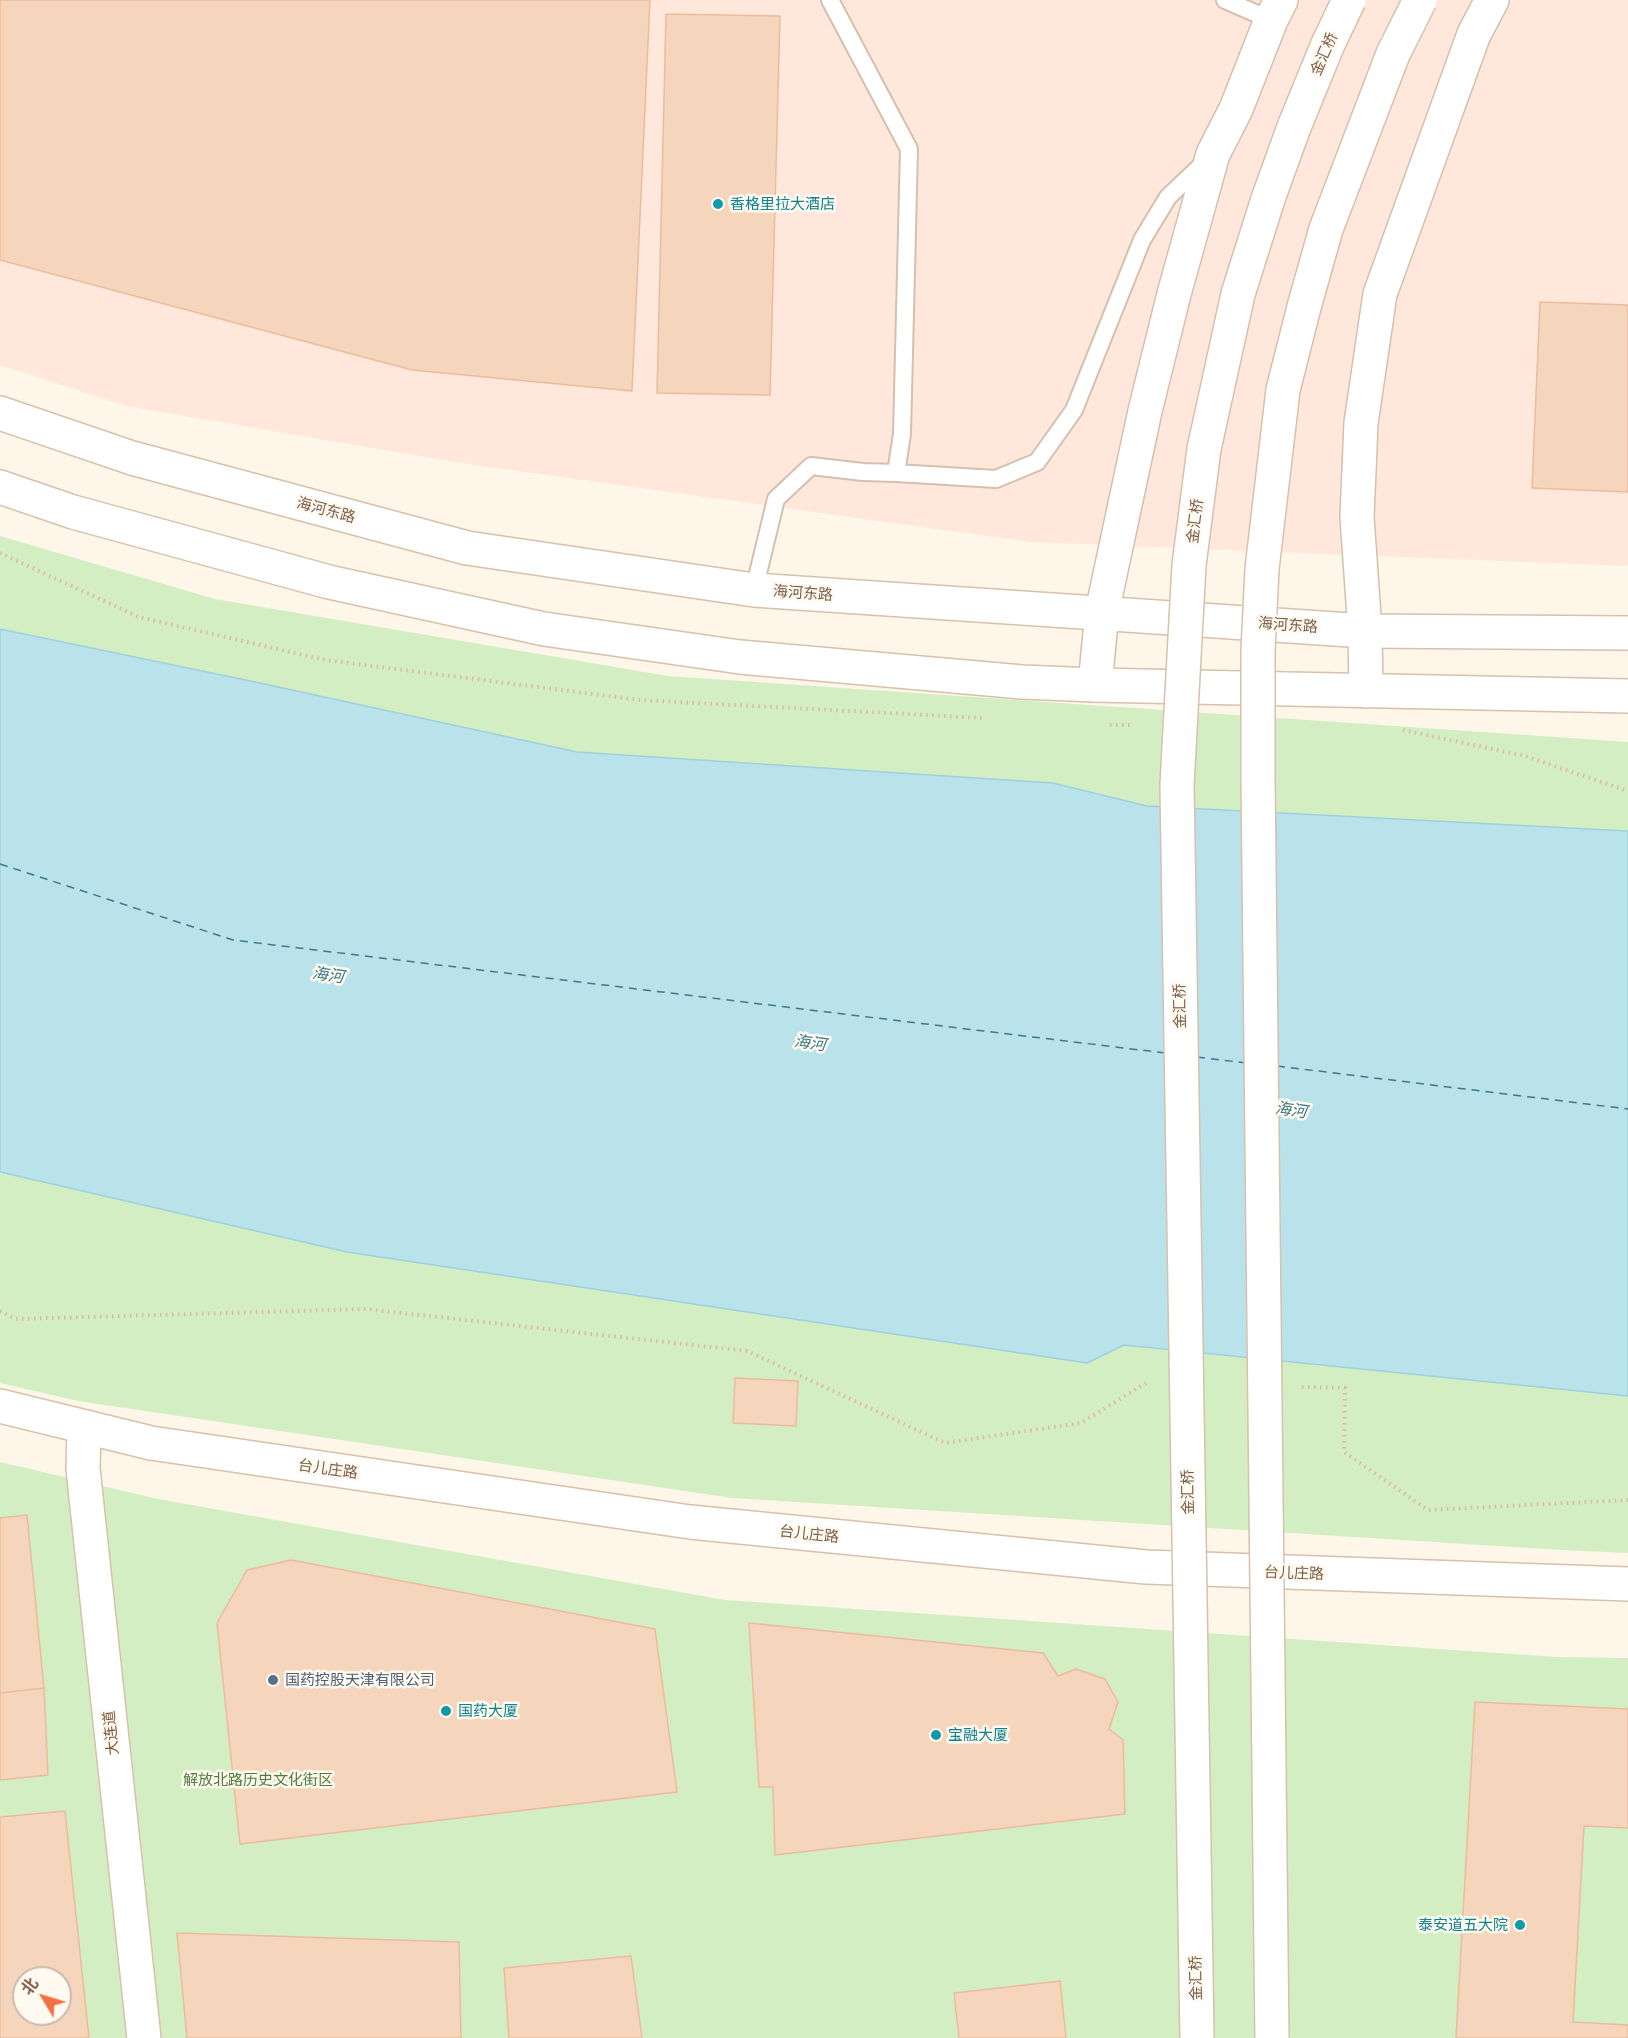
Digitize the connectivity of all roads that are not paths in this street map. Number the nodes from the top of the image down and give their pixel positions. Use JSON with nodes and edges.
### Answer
{"nodes":[{"id":1,"x":830,"y":0,"type":"edge"},
{"id":2,"x":1225,"y":0,"type":"edge"},
{"id":3,"x":1349,"y":0,"type":"edge"},
{"id":4,"x":1420,"y":0,"type":"edge"},
{"id":5,"x":1492,"y":0,"type":"edge"},
{"id":6,"x":1276,"y":10,"type":"edge"},
{"id":7,"x":1213,"y":154,"type":"junction"},
{"id":8,"x":0,"y":413,"type":"edge"},
{"id":9,"x":896,"y":473,"type":"junction"},
{"id":10,"x":0,"y":487,"type":"edge"},
{"id":11,"x":754,"y":590,"type":"junction"},
{"id":12,"x":1102,"y":612,"type":"junction"},
{"id":13,"x":1365,"y":630,"type":"junction"},
{"id":14,"x":1628,"y":633,"type":"edge"},
{"id":15,"x":1095,"y":685,"type":"junction"},
{"id":16,"x":1366,"y":691,"type":"junction"},
{"id":17,"x":1628,"y":696,"type":"edge"},
{"id":18,"x":0,"y":1406,"type":"edge"},
{"id":19,"x":84,"y":1428,"type":"junction"},
{"id":20,"x":1628,"y":1584,"type":"edge"},
{"id":21,"x":144,"y":2038,"type":"edge"},
{"id":22,"x":1197,"y":2038,"type":"edge"},
{"id":23,"x":1272,"y":2038,"type":"edge"}],
"edges":[{"from":1,"to":9,"type":"lane"},
{"from":2,"to":6,"type":"lane"},
{"from":3,"to":22,"type":"main road","name":"金汇桥","bridge":true},
{"from":4,"to":23,"type":"main road","bridge":true},
{"from":5,"to":13,"type":"main road"},
{"from":6,"to":7,"type":"main road"},
{"from":7,"to":9,"type":"lane"},
{"from":7,"to":12,"type":"main road"},
{"from":8,"to":11,"type":"main road","name":"海河东路"},
{"from":9,"to":11,"type":"lane"},
{"from":10,"to":15,"type":"main road"},
{"from":11,"to":12,"type":"main road","name":"海河东路"},
{"from":12,"to":13,"type":"main road","name":"海河东路"},
{"from":12,"to":15,"type":"main road"},
{"from":13,"to":14,"type":"main road","name":"海河东路"},
{"from":13,"to":16,"type":"main road"},
{"from":15,"to":16,"type":"main road"},
{"from":16,"to":17,"type":"main road"},
{"from":18,"to":19,"type":"main road","name":"台儿庄路"},
{"from":19,"to":20,"type":"main road","name":"台儿庄路"},
{"from":19,"to":21,"type":"main road","name":"大连道"}]}
